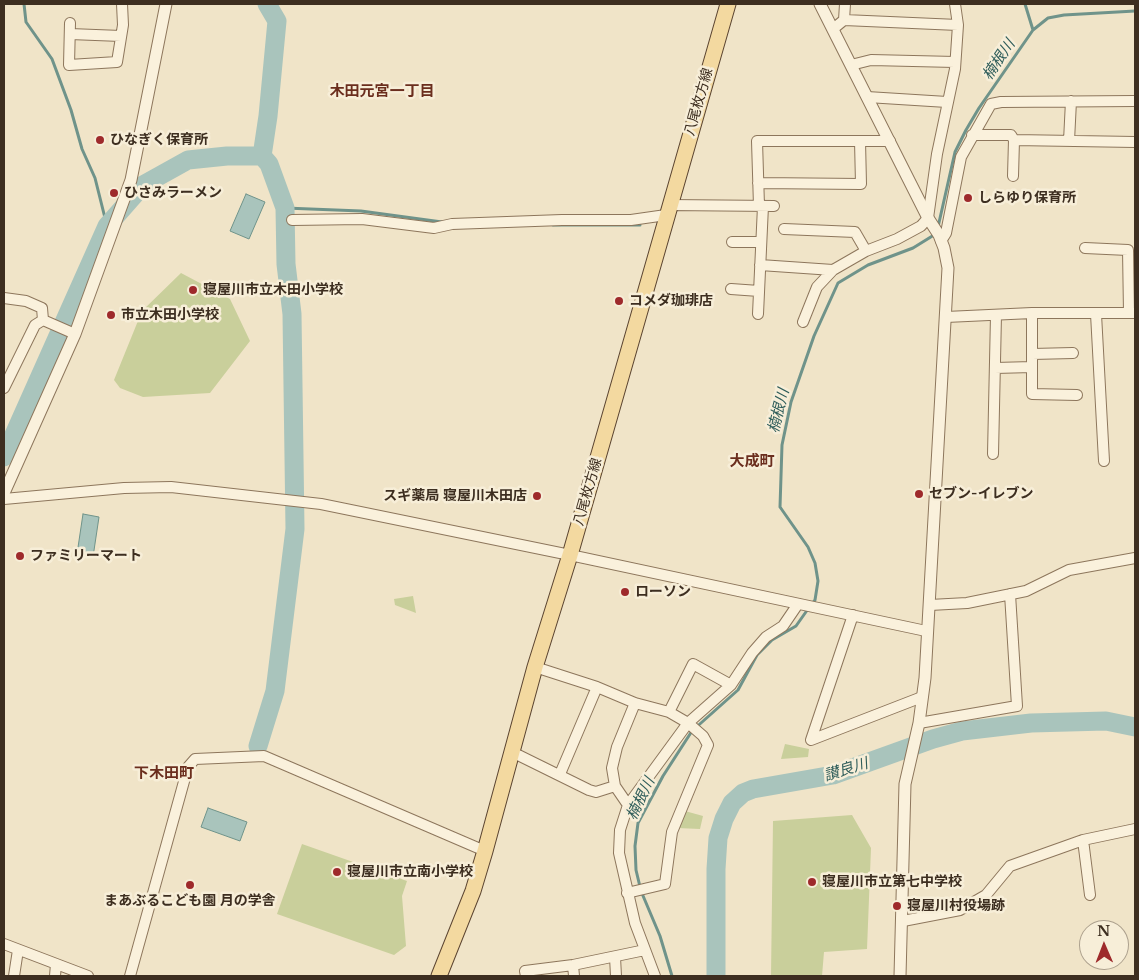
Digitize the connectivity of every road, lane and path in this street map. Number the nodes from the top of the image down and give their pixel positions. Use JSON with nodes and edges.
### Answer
{"nodes":[{"id":1,"x":122,"y":4,"type":"edge"},
{"id":2,"x":166,"y":4,"type":"edge"},
{"id":3,"x":728,"y":4,"type":"edge"},
{"id":4,"x":820,"y":4,"type":"edge"},
{"id":5,"x":845,"y":4,"type":"edge"},
{"id":6,"x":955,"y":4,"type":"edge"},
{"id":7,"x":844,"y":20,"type":"junction"},
{"id":8,"x":70,"y":23,"type":"dead end"},
{"id":9,"x":958,"y":25,"type":"junction"},
{"id":10,"x":833,"y":29,"type":"junction"},
{"id":11,"x":70,"y":34,"type":"junction"},
{"id":12,"x":121,"y":36,"type":"junction"},
{"id":13,"x":955,"y":62,"type":"junction"},
{"id":14,"x":851,"y":65,"type":"junction"},
{"id":15,"x":867,"y":97,"type":"junction"},
{"id":16,"x":1071,"y":101,"type":"junction"},
{"id":17,"x":1135,"y":101,"type":"edge"},
{"id":18,"x":947,"y":102,"type":"junction"},
{"id":19,"x":972,"y":136,"type":"junction"},
{"id":20,"x":1014,"y":140,"type":"junction"},
{"id":21,"x":860,"y":141,"type":"junction"},
{"id":22,"x":890,"y":141,"type":"junction"},
{"id":23,"x":1070,"y":141,"type":"junction"},
{"id":24,"x":1135,"y":142,"type":"edge"},
{"id":25,"x":1013,"y":176,"type":"dead end"},
{"id":26,"x":758,"y":183,"type":"junction"},
{"id":27,"x":761,"y":206,"type":"junction"},
{"id":28,"x":774,"y":206,"type":"dead end"},
{"id":29,"x":668,"y":210,"type":"junction"},
{"id":30,"x":292,"y":220,"type":"dead end"},
{"id":31,"x":784,"y":229,"type":"dead end"},
{"id":32,"x":935,"y":230,"type":"junction"},
{"id":33,"x":732,"y":242,"type":"dead end"},
{"id":34,"x":761,"y":242,"type":"junction"},
{"id":35,"x":1085,"y":248,"type":"dead end"},
{"id":36,"x":866,"y":251,"type":"junction"},
{"id":37,"x":760,"y":265,"type":"junction"},
{"id":38,"x":1132,"y":268,"type":"edge"},
{"id":39,"x":833,"y":270,"type":"junction"},
{"id":40,"x":731,"y":289,"type":"dead end"},
{"id":41,"x":759,"y":291,"type":"junction"},
{"id":42,"x":4,"y":298,"type":"edge"},
{"id":43,"x":1032,"y":313,"type":"junction"},
{"id":44,"x":1132,"y":313,"type":"edge"},
{"id":45,"x":758,"y":314,"type":"dead end"},
{"id":46,"x":1096,"y":314,"type":"junction"},
{"id":47,"x":996,"y":315,"type":"junction"},
{"id":48,"x":946,"y":317,"type":"junction"},
{"id":49,"x":43,"y":320,"type":"junction"},
{"id":50,"x":803,"y":322,"type":"dead end"},
{"id":51,"x":74,"y":334,"type":"junction"},
{"id":52,"x":1073,"y":353,"type":"dead end"},
{"id":53,"x":1032,"y":354,"type":"junction"},
{"id":54,"x":1032,"y":367,"type":"junction"},
{"id":55,"x":995,"y":368,"type":"junction"},
{"id":56,"x":4,"y":388,"type":"edge"},
{"id":57,"x":1077,"y":395,"type":"dead end"},
{"id":58,"x":993,"y":454,"type":"dead end"},
{"id":59,"x":1104,"y":461,"type":"dead end"},
{"id":60,"x":4,"y":493,"type":"edge"},
{"id":61,"x":4,"y":499,"type":"edge"},
{"id":62,"x":570,"y":554,"type":"junction"},
{"id":63,"x":1135,"y":558,"type":"edge"},
{"id":64,"x":1010,"y":594,"type":"junction"},
{"id":65,"x":801,"y":605,"type":"junction"},
{"id":66,"x":930,"y":605,"type":"junction"},
{"id":67,"x":853,"y":616,"type":"junction"},
{"id":68,"x":926,"y":631,"type":"junction"},
{"id":69,"x":536,"y":667,"type":"junction"},
{"id":70,"x":731,"y":685,"type":"junction"},
{"id":71,"x":597,"y":687,"type":"junction"},
{"id":72,"x":922,"y":697,"type":"junction"},
{"id":73,"x":635,"y":703,"type":"junction"},
{"id":74,"x":669,"y":712,"type":"junction"},
{"id":75,"x":919,"y":723,"type":"junction"},
{"id":76,"x":689,"y":724,"type":"junction"},
{"id":77,"x":512,"y":752,"type":"junction"},
{"id":78,"x":560,"y":774,"type":"junction"},
{"id":79,"x":615,"y":786,"type":"junction"},
{"id":80,"x":628,"y":805,"type":"junction"},
{"id":81,"x":1135,"y":829,"type":"edge"},
{"id":82,"x":1082,"y":840,"type":"junction"},
{"id":83,"x":485,"y":852,"type":"junction"},
{"id":84,"x":630,"y":892,"type":"junction"},
{"id":85,"x":1090,"y":895,"type":"dead end"},
{"id":86,"x":903,"y":921,"type":"junction"},
{"id":87,"x":4,"y":944,"type":"edge"},
{"id":88,"x":18,"y":950,"type":"junction"},
{"id":89,"x":645,"y":950,"type":"junction"},
{"id":90,"x":614,"y":957,"type":"junction"},
{"id":91,"x":56,"y":964,"type":"junction"},
{"id":92,"x":573,"y":965,"type":"junction"},
{"id":93,"x":14,"y":976,"type":"edge"},
{"id":94,"x":54,"y":976,"type":"edge"},
{"id":95,"x":88,"y":976,"type":"edge"},
{"id":96,"x":130,"y":976,"type":"edge"},
{"id":97,"x":439,"y":976,"type":"edge"},
{"id":98,"x":526,"y":976,"type":"edge"},
{"id":99,"x":574,"y":976,"type":"edge"},
{"id":100,"x":616,"y":976,"type":"edge"},
{"id":101,"x":655,"y":976,"type":"edge"},
{"id":102,"x":900,"y":976,"type":"edge"}],
"edges":[{"from":1,"to":12,"type":"street"},
{"from":2,"to":51,"type":"street"},
{"from":3,"to":29,"type":"main road","name":"八尾枚方線"},
{"from":4,"to":10,"type":"street"},
{"from":5,"to":7,"type":"street"},
{"from":6,"to":9,"type":"street"},
{"from":7,"to":9,"type":"street"},
{"from":7,"to":10,"type":"street"},
{"from":8,"to":11,"type":"street"},
{"from":9,"to":13,"type":"street"},
{"from":10,"to":14,"type":"street"},
{"from":11,"to":12,"type":"street"},
{"from":11,"to":12,"type":"street"},
{"from":13,"to":14,"type":"street"},
{"from":13,"to":18,"type":"street"},
{"from":14,"to":15,"type":"street"},
{"from":15,"to":18,"type":"street"},
{"from":15,"to":22,"type":"street"},
{"from":16,"to":17,"type":"street"},
{"from":16,"to":19,"type":"street"},
{"from":16,"to":23,"type":"street"},
{"from":18,"to":32,"type":"street"},
{"from":19,"to":20,"type":"street"},
{"from":19,"to":32,"type":"street"},
{"from":20,"to":23,"type":"street"},
{"from":20,"to":25,"type":"street"},
{"from":21,"to":22,"type":"street"},
{"from":21,"to":26,"type":"street"},
{"from":21,"to":26,"type":"street"},
{"from":22,"to":32,"type":"street"},
{"from":23,"to":24,"type":"street"},
{"from":26,"to":27,"type":"street"},
{"from":27,"to":28,"type":"street"},
{"from":27,"to":29,"type":"street"},
{"from":27,"to":34,"type":"street"},
{"from":29,"to":30,"type":"street"},
{"from":29,"to":62,"type":"main road","name":"八尾枚方線"},
{"from":31,"to":36,"type":"street"},
{"from":32,"to":36,"type":"street"},
{"from":32,"to":48,"type":"street"},
{"from":33,"to":34,"type":"street"},
{"from":34,"to":37,"type":"street"},
{"from":35,"to":38,"type":"street"},
{"from":36,"to":39,"type":"street"},
{"from":37,"to":39,"type":"street"},
{"from":37,"to":41,"type":"street"},
{"from":38,"to":44,"type":"street"},
{"from":39,"to":50,"type":"street"},
{"from":40,"to":41,"type":"street"},
{"from":41,"to":45,"type":"street"},
{"from":42,"to":49,"type":"street"},
{"from":43,"to":46,"type":"street"},
{"from":43,"to":47,"type":"street"},
{"from":43,"to":53,"type":"street"},
{"from":44,"to":46,"type":"street"},
{"from":46,"to":59,"type":"street"},
{"from":47,"to":48,"type":"street"},
{"from":47,"to":55,"type":"street"},
{"from":48,"to":66,"type":"street"},
{"from":49,"to":51,"type":"street"},
{"from":49,"to":56,"type":"street"},
{"from":51,"to":60,"type":"street"},
{"from":52,"to":53,"type":"street"},
{"from":53,"to":54,"type":"street"},
{"from":54,"to":55,"type":"street"},
{"from":54,"to":57,"type":"street"},
{"from":55,"to":58,"type":"street"},
{"from":61,"to":62,"type":"street"},
{"from":62,"to":65,"type":"street"},
{"from":62,"to":69,"type":"main road","name":"八尾枚方線"},
{"from":63,"to":64,"type":"street"},
{"from":64,"to":66,"type":"street"},
{"from":64,"to":75,"type":"street"},
{"from":65,"to":67,"type":"street"},
{"from":65,"to":70,"type":"street"},
{"from":66,"to":68,"type":"street"},
{"from":67,"to":68,"type":"street"},
{"from":67,"to":72,"type":"street"},
{"from":68,"to":72,"type":"street"},
{"from":69,"to":71,"type":"street"},
{"from":69,"to":77,"type":"main road","name":"八尾枚方線"},
{"from":70,"to":74,"type":"street"},
{"from":70,"to":76,"type":"street"},
{"from":71,"to":73,"type":"street"},
{"from":71,"to":78,"type":"street"},
{"from":72,"to":75,"type":"street"},
{"from":73,"to":74,"type":"street"},
{"from":73,"to":79,"type":"street"},
{"from":74,"to":76,"type":"street"},
{"from":75,"to":86,"type":"street"},
{"from":76,"to":80,"type":"street"},
{"from":76,"to":84,"type":"street"},
{"from":77,"to":78,"type":"street"},
{"from":77,"to":83,"type":"main road","name":"八尾枚方線"},
{"from":78,"to":79,"type":"street"},
{"from":79,"to":80,"type":"street"},
{"from":80,"to":84,"type":"street"},
{"from":81,"to":82,"type":"street"},
{"from":82,"to":85,"type":"street"},
{"from":82,"to":86,"type":"street"},
{"from":83,"to":96,"type":"street"},
{"from":83,"to":97,"type":"main road","name":"八尾枚方線"},
{"from":84,"to":89,"type":"street"},
{"from":86,"to":102,"type":"street"},
{"from":87,"to":88,"type":"street"},
{"from":88,"to":91,"type":"street"},
{"from":88,"to":93,"type":"street"},
{"from":89,"to":90,"type":"street"},
{"from":89,"to":101,"type":"street"},
{"from":90,"to":92,"type":"street"},
{"from":90,"to":100,"type":"street"},
{"from":91,"to":94,"type":"street"},
{"from":91,"to":95,"type":"street"},
{"from":92,"to":98,"type":"street"},
{"from":92,"to":99,"type":"street"}]}
